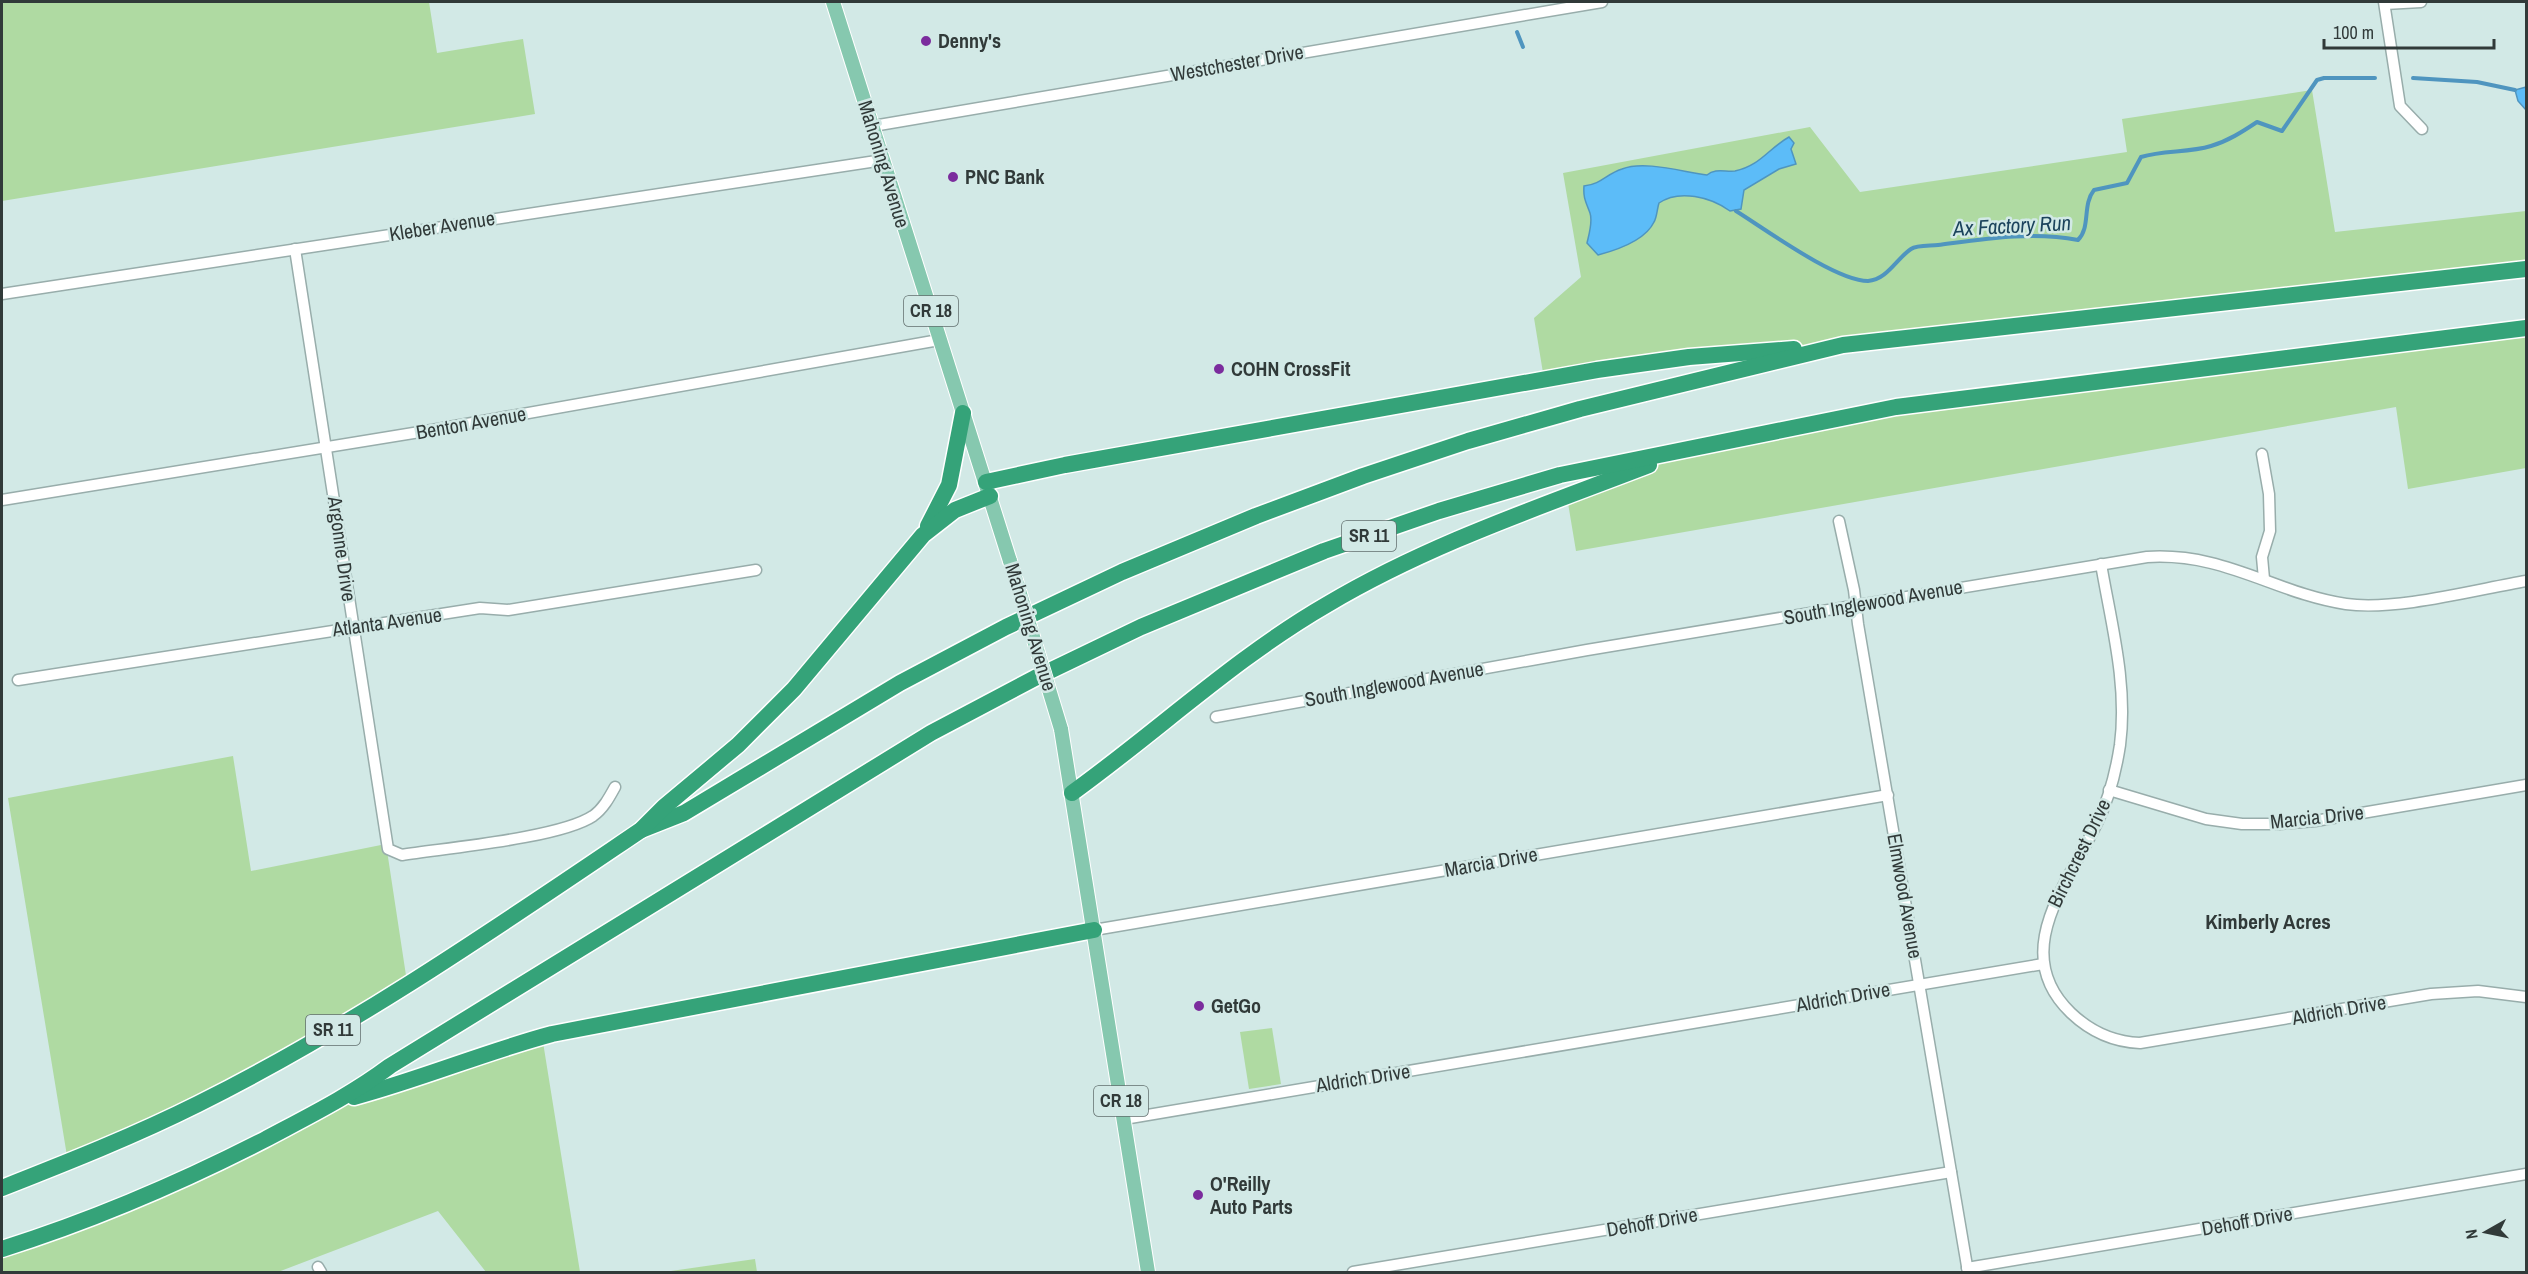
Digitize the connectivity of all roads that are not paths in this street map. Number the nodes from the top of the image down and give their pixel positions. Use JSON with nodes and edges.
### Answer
{"nodes":[{"id":1,"x":833,"y":2,"type":"edge"},
{"id":2,"x":1602,"y":2,"type":"edge"},
{"id":3,"x":2421,"y":2,"type":"edge"},
{"id":4,"x":2384,"y":3,"type":"edge"},
{"id":5,"x":873,"y":126,"type":"junction"},
{"id":6,"x":2422,"y":129,"type":"dead end"},
{"id":7,"x":883,"y":160,"type":"junction"},
{"id":8,"x":295,"y":249,"type":"junction"},
{"id":9,"x":2526,"y":269,"type":"edge"},
{"id":10,"x":2,"y":294,"type":"edge"},
{"id":11,"x":2526,"y":328,"type":"edge"},
{"id":12,"x":939,"y":340,"type":"junction"},
{"id":13,"x":1843,"y":345,"type":"junction"},
{"id":14,"x":963,"y":413,"type":"junction"},
{"id":15,"x":327,"y":448,"type":"junction"},
{"id":16,"x":1693,"y":448,"type":"junction"},
{"id":17,"x":2262,"y":454,"type":"dead end"},
{"id":18,"x":988,"y":489,"type":"junction"},
{"id":19,"x":2,"y":500,"type":"edge"},
{"id":20,"x":1839,"y":521,"type":"dead end"},
{"id":21,"x":923,"y":535,"type":"junction"},
{"id":22,"x":2101,"y":564,"type":"junction"},
{"id":23,"x":756,"y":570,"type":"dead end"},
{"id":24,"x":2264,"y":579,"type":"junction"},
{"id":25,"x":2526,"y":581,"type":"edge"},
{"id":26,"x":1856,"y":605,"type":"junction"},
{"id":27,"x":353,"y":627,"type":"junction"},
{"id":28,"x":18,"y":680,"type":"dead end"},
{"id":29,"x":1216,"y":717,"type":"dead end"},
{"id":30,"x":2526,"y":785,"type":"edge"},
{"id":31,"x":615,"y":787,"type":"dead end"},
{"id":32,"x":2109,"y":790,"type":"junction"},
{"id":33,"x":1072,"y":793,"type":"junction"},
{"id":34,"x":1888,"y":795,"type":"junction"},
{"id":35,"x":641,"y":830,"type":"junction"},
{"id":36,"x":1094,"y":930,"type":"junction"},
{"id":37,"x":2043,"y":964,"type":"junction"},
{"id":38,"x":1920,"y":984,"type":"junction"},
{"id":39,"x":2526,"y":997,"type":"edge"},
{"id":40,"x":339,"y":1101,"type":"junction"},
{"id":41,"x":1124,"y":1119,"type":"junction"},
{"id":42,"x":1951,"y":1172,"type":"junction"},
{"id":43,"x":2526,"y":1174,"type":"edge"},
{"id":44,"x":2,"y":1188,"type":"edge"},
{"id":45,"x":2,"y":1249,"type":"edge"},
{"id":46,"x":1967,"y":1270,"type":"edge"},
{"id":47,"x":1148,"y":1272,"type":"edge"},
{"id":48,"x":1353,"y":1272,"type":"edge"}],
"edges":[{"from":1,"to":5,"type":"main road","name":"Mahoning Avenue","number":"CR 18"},
{"from":2,"to":5,"type":"street","name":"Westchester Drive"},
{"from":3,"to":4,"type":"street"},
{"from":4,"to":6,"type":"street"},
{"from":5,"to":7,"type":"main road","name":"Mahoning Avenue","number":"CR 18"},
{"from":7,"to":8,"type":"street","name":"Kleber Avenue"},
{"from":7,"to":12,"type":"main road","name":"Mahoning Avenue","number":"CR 18"},
{"from":8,"to":10,"type":"street","name":"Kleber Avenue"},
{"from":8,"to":15,"type":"street","name":"Argonne Drive"},
{"from":9,"to":13,"type":"highway","number":"SR 11"},
{"from":11,"to":16,"type":"highway","number":"SR 11"},
{"from":12,"to":14,"type":"main road","name":"Mahoning Avenue","number":"CR 18"},
{"from":12,"to":15,"type":"street","name":"Benton Avenue"},
{"from":13,"to":18,"type":"highway"},
{"from":13,"to":35,"type":"highway","number":"SR 11"},
{"from":14,"to":18,"type":"main road","name":"Mahoning Avenue","number":"CR 18"},
{"from":14,"to":21,"type":"highway"},
{"from":15,"to":19,"type":"street","name":"Benton Avenue"},
{"from":15,"to":27,"type":"street","name":"Argonne Drive"},
{"from":16,"to":33,"type":"highway"},
{"from":16,"to":40,"type":"highway","number":"SR 11"},
{"from":17,"to":24,"type":"street"},
{"from":18,"to":21,"type":"highway"},
{"from":18,"to":33,"type":"main road","name":"Mahoning Avenue","number":"CR 18","bridge":true},
{"from":20,"to":26,"type":"street","name":"Elmwood Avenue"},
{"from":21,"to":35,"type":"highway"},
{"from":22,"to":24,"type":"street","name":"South Inglewood Avenue"},
{"from":22,"to":26,"type":"street","name":"South Inglewood Avenue"},
{"from":22,"to":32,"type":"street","name":"Birchcrest Drive"},
{"from":23,"to":27,"type":"street","name":"Atlanta Avenue"},
{"from":24,"to":25,"type":"street","name":"South Inglewood Avenue"},
{"from":26,"to":29,"type":"street","name":"South Inglewood Avenue"},
{"from":26,"to":34,"type":"street","name":"Elmwood Avenue"},
{"from":27,"to":28,"type":"street","name":"Atlanta Avenue"},
{"from":27,"to":31,"type":"street","name":"Argonne Drive"},
{"from":30,"to":32,"type":"street","name":"Marcia Drive"},
{"from":32,"to":37,"type":"street","name":"Birchcrest Drive"},
{"from":33,"to":36,"type":"main road","name":"Mahoning Avenue","number":"CR 18"},
{"from":34,"to":36,"type":"street","name":"Marcia Drive"},
{"from":34,"to":38,"type":"street","name":"Elmwood Avenue"},
{"from":35,"to":44,"type":"highway","number":"SR 11"},
{"from":36,"to":40,"type":"highway"},
{"from":36,"to":41,"type":"main road","name":"Mahoning Avenue","number":"CR 18"},
{"from":37,"to":38,"type":"street","name":"Aldrich Drive"},
{"from":37,"to":39,"type":"street","name":"Aldrich Drive"},
{"from":38,"to":41,"type":"street","name":"Aldrich Drive"},
{"from":38,"to":42,"type":"street","name":"Elmwood Avenue"},
{"from":40,"to":45,"type":"highway","number":"SR 11"},
{"from":41,"to":47,"type":"main road","name":"Mahoning Avenue","number":"CR 18"},
{"from":42,"to":46,"type":"street","name":"Elmwood Avenue"},
{"from":42,"to":48,"type":"street","name":"Dehoff Drive"},
{"from":43,"to":46,"type":"street","name":"Dehoff Drive"}]}
